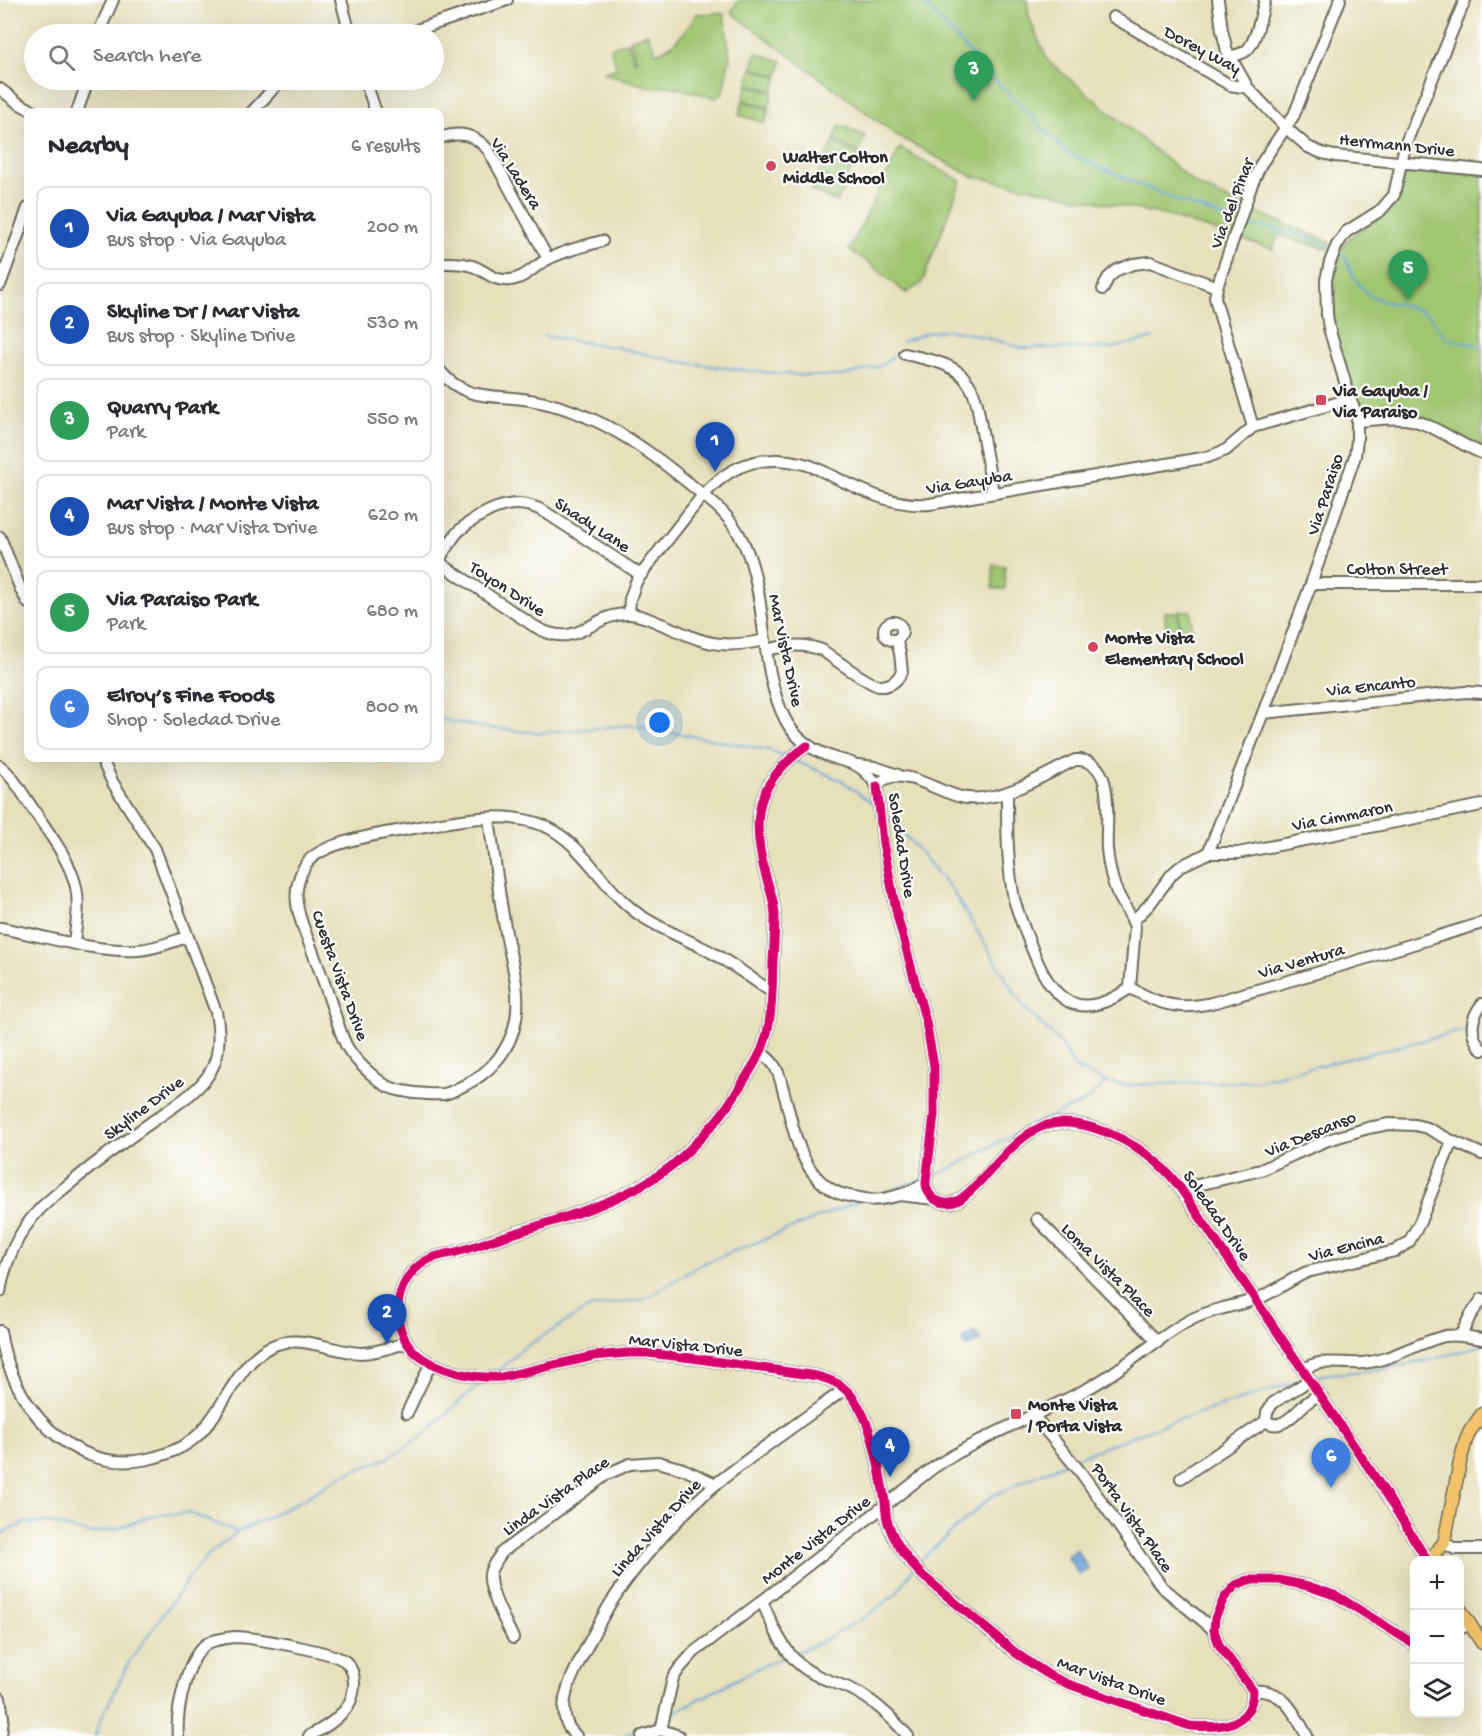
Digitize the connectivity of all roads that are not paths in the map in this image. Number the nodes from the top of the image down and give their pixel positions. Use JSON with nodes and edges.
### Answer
{"nodes":[{"id":1,"x":112,"y":0,"type":"edge"},
{"id":2,"x":341,"y":0,"type":"edge"},
{"id":3,"x":507,"y":0,"type":"edge"},
{"id":4,"x":1218,"y":0,"type":"edge"},
{"id":5,"x":1265,"y":0,"type":"edge"},
{"id":6,"x":1341,"y":0,"type":"edge"},
{"id":7,"x":1465,"y":0,"type":"edge"},
{"id":8,"x":1113,"y":17,"type":"dead end"},
{"id":9,"x":102,"y":24,"type":"edge"},
{"id":10,"x":347,"y":24,"type":"edge"},
{"id":11,"x":434,"y":24,"type":"edge"},
{"id":12,"x":1230,"y":57,"type":"junction"},
{"id":13,"x":1248,"y":88,"type":"junction"},
{"id":14,"x":85,"y":90,"type":"edge"},
{"id":15,"x":271,"y":90,"type":"edge"},
{"id":16,"x":368,"y":90,"type":"edge"},
{"id":17,"x":2,"y":95,"type":"edge"},
{"id":18,"x":27,"y":108,"type":"edge"},
{"id":19,"x":78,"y":108,"type":"edge"},
{"id":20,"x":256,"y":108,"type":"edge"},
{"id":21,"x":375,"y":108,"type":"edge"},
{"id":22,"x":1286,"y":127,"type":"junction"},
{"id":23,"x":444,"y":137,"type":"edge"},
{"id":24,"x":1400,"y":162,"type":"junction"},
{"id":25,"x":1482,"y":170,"type":"edge"},
{"id":26,"x":24,"y":219,"type":"edge"},
{"id":27,"x":602,"y":241,"type":"dead end"},
{"id":28,"x":549,"y":259,"type":"junction"},
{"id":29,"x":444,"y":263,"type":"edge"},
{"id":30,"x":0,"y":285,"type":"edge"},
{"id":31,"x":1217,"y":287,"type":"junction"},
{"id":32,"x":1103,"y":289,"type":"dead end"},
{"id":33,"x":905,"y":354,"type":"dead end"},
{"id":34,"x":444,"y":376,"type":"edge"},
{"id":35,"x":1350,"y":399,"type":"junction"},
{"id":36,"x":1358,"y":421,"type":"junction"},
{"id":37,"x":1253,"y":427,"type":"junction"},
{"id":38,"x":1482,"y":453,"type":"edge"},
{"id":39,"x":993,"y":493,"type":"junction"},
{"id":40,"x":703,"y":495,"type":"junction"},
{"id":41,"x":0,"y":537,"type":"edge"},
{"id":42,"x":444,"y":552,"type":"edge"},
{"id":43,"x":444,"y":566,"type":"edge"},
{"id":44,"x":641,"y":575,"type":"junction"},
{"id":45,"x":1311,"y":584,"type":"junction"},
{"id":46,"x":1482,"y":584,"type":"edge"},
{"id":47,"x":24,"y":596,"type":"edge"},
{"id":48,"x":629,"y":614,"type":"junction"},
{"id":49,"x":896,"y":640,"type":"dead end"},
{"id":50,"x":766,"y":645,"type":"junction"},
{"id":51,"x":1482,"y":693,"type":"edge"},
{"id":52,"x":1263,"y":713,"type":"junction"},
{"id":53,"x":807,"y":746,"type":"junction"},
{"id":54,"x":104,"y":762,"type":"edge"},
{"id":55,"x":855,"y":764,"type":"junction"},
{"id":56,"x":0,"y":766,"type":"edge"},
{"id":57,"x":901,"y":776,"type":"junction"},
{"id":58,"x":877,"y":786,"type":"junction"},
{"id":59,"x":1007,"y":793,"type":"junction"},
{"id":60,"x":1482,"y":806,"type":"edge"},
{"id":61,"x":489,"y":818,"type":"junction"},
{"id":62,"x":1208,"y":854,"type":"junction"},
{"id":63,"x":1133,"y":921,"type":"junction"},
{"id":64,"x":1482,"y":923,"type":"edge"},
{"id":65,"x":0,"y":928,"type":"edge"},
{"id":66,"x":187,"y":937,"type":"junction"},
{"id":67,"x":74,"y":943,"type":"junction"},
{"id":68,"x":1130,"y":988,"type":"junction"},
{"id":69,"x":772,"y":992,"type":"junction"},
{"id":70,"x":1482,"y":1004,"type":"edge"},
{"id":71,"x":1482,"y":1050,"type":"edge"},
{"id":72,"x":761,"y":1052,"type":"junction"},
{"id":73,"x":1452,"y":1141,"type":"junction"},
{"id":74,"x":1482,"y":1155,"type":"edge"},
{"id":75,"x":926,"y":1182,"type":"junction"},
{"id":76,"x":1181,"y":1189,"type":"junction"},
{"id":77,"x":896,"y":1195,"type":"junction"},
{"id":78,"x":935,"y":1200,"type":"junction"},
{"id":79,"x":1037,"y":1219,"type":"dead end"},
{"id":80,"x":0,"y":1293,"type":"edge"},
{"id":81,"x":1257,"y":1299,"type":"junction"},
{"id":82,"x":1482,"y":1299,"type":"edge"},
{"id":83,"x":0,"y":1331,"type":"edge"},
{"id":84,"x":1461,"y":1335,"type":"junction"},
{"id":85,"x":1482,"y":1339,"type":"edge"},
{"id":86,"x":1158,"y":1342,"type":"junction"},
{"id":87,"x":406,"y":1343,"type":"junction"},
{"id":88,"x":3,"y":1356,"type":"edge"},
{"id":89,"x":431,"y":1363,"type":"junction"},
{"id":90,"x":1303,"y":1370,"type":"junction"},
{"id":91,"x":1310,"y":1380,"type":"junction"},
{"id":92,"x":845,"y":1389,"type":"junction"},
{"id":93,"x":1287,"y":1394,"type":"junction"},
{"id":94,"x":1319,"y":1394,"type":"junction"},
{"id":95,"x":1298,"y":1411,"type":"junction"},
{"id":96,"x":407,"y":1413,"type":"dead end"},
{"id":97,"x":1482,"y":1414,"type":"edge"},
{"id":98,"x":1033,"y":1416,"type":"junction"},
{"id":99,"x":1266,"y":1421,"type":"junction"},
{"id":100,"x":1181,"y":1478,"type":"dead end"},
{"id":101,"x":717,"y":1484,"type":"junction"},
{"id":102,"x":885,"y":1505,"type":"junction"},
{"id":103,"x":1444,"y":1544,"type":"junction"},
{"id":104,"x":1482,"y":1549,"type":"edge"},
{"id":105,"x":1425,"y":1556,"type":"edge"},
{"id":106,"x":1431,"y":1556,"type":"edge"},
{"id":107,"x":762,"y":1601,"type":"junction"},
{"id":108,"x":1464,"y":1627,"type":"edge"},
{"id":109,"x":1214,"y":1630,"type":"junction"},
{"id":110,"x":513,"y":1638,"type":"dead end"},
{"id":111,"x":1410,"y":1642,"type":"edge"},
{"id":112,"x":1482,"y":1642,"type":"edge"},
{"id":113,"x":1253,"y":1691,"type":"junction"},
{"id":114,"x":0,"y":1698,"type":"edge"},
{"id":115,"x":661,"y":1730,"type":"junction"},
{"id":116,"x":1191,"y":1731,"type":"edge"},
{"id":117,"x":1,"y":1736,"type":"edge"},
{"id":118,"x":178,"y":1736,"type":"edge"},
{"id":119,"x":309,"y":1736,"type":"edge"},
{"id":120,"x":576,"y":1736,"type":"edge"},
{"id":121,"x":642,"y":1736,"type":"edge"},
{"id":122,"x":679,"y":1736,"type":"edge"},
{"id":123,"x":908,"y":1736,"type":"edge"},
{"id":124,"x":1307,"y":1736,"type":"edge"}],
"edges":[{"from":1,"to":9,"type":"street"},
{"from":2,"to":10,"type":"street"},
{"from":3,"to":11,"type":"street"},
{"from":4,"to":12,"type":"street","name":"Herrmann Drive"},
{"from":5,"to":12,"type":"street"},
{"from":6,"to":22,"type":"street","name":"Via del Pinar"},
{"from":7,"to":24,"type":"street","name":"Via Paraiso"},
{"from":8,"to":13,"type":"street","name":"Dorey Way"},
{"from":12,"to":13,"type":"street","name":"Herrmann Drive"},
{"from":13,"to":22,"type":"street","name":"Herrmann Drive"},
{"from":14,"to":19,"type":"street"},
{"from":15,"to":20,"type":"street"},
{"from":16,"to":21,"type":"street"},
{"from":17,"to":18,"type":"street"},
{"from":22,"to":24,"type":"street","name":"Herrmann Drive"},
{"from":22,"to":31,"type":"street","name":"Via del Pinar"},
{"from":23,"to":28,"type":"street","name":"Via Ladera"},
{"from":24,"to":25,"type":"street","name":"Herrmann Drive"},
{"from":24,"to":35,"type":"street","name":"Via Paraiso"},
{"from":26,"to":30,"type":"street"},
{"from":27,"to":28,"type":"street"},
{"from":28,"to":29,"type":"street"},
{"from":31,"to":32,"type":"street"},
{"from":31,"to":37,"type":"street","name":"Via del Pinar"},
{"from":33,"to":39,"type":"street"},
{"from":34,"to":40,"type":"street","name":"Mar Vista Drive"},
{"from":35,"to":36,"type":"street","name":"Via Paraiso"},
{"from":35,"to":37,"type":"street","name":"Via Gayuba"},
{"from":36,"to":38,"type":"street"},
{"from":36,"to":45,"type":"street","name":"Via Paraiso"},
{"from":37,"to":39,"type":"street","name":"Via Gayuba"},
{"from":39,"to":40,"type":"street","name":"Via Gayuba"},
{"from":40,"to":44,"type":"street","name":"Via Gayuba"},
{"from":40,"to":50,"type":"street","name":"Mar Vista Drive"},
{"from":41,"to":47,"type":"street"},
{"from":42,"to":44,"type":"street","name":"Shady Lane"},
{"from":43,"to":48,"type":"street","name":"Toyon Drive"},
{"from":44,"to":48,"type":"street","name":"Via Gayuba"},
{"from":45,"to":46,"type":"street","name":"Colton Street"},
{"from":45,"to":52,"type":"street","name":"Via Paraiso"},
{"from":48,"to":50,"type":"street"},
{"from":49,"to":50,"type":"street"},
{"from":50,"to":53,"type":"street","name":"Mar Vista Drive"},
{"from":51,"to":52,"type":"street","name":"Via Encanto"},
{"from":52,"to":62,"type":"street","name":"Via Paraiso"},
{"from":53,"to":55,"type":"street","name":"Soledad Drive"},
{"from":53,"to":69,"type":"street"},
{"from":54,"to":66,"type":"street","name":"Skyline Drive"},
{"from":55,"to":57,"type":"street"},
{"from":55,"to":58,"type":"street","name":"Soledad Drive"},
{"from":56,"to":67,"type":"street"},
{"from":57,"to":58,"type":"street","name":"Soledad Drive"},
{"from":57,"to":59,"type":"street","name":"Soledad Drive"},
{"from":58,"to":75,"type":"street","name":"Soledad Drive"},
{"from":59,"to":63,"type":"street","name":"Soledad Drive"},
{"from":59,"to":68,"type":"street"},
{"from":60,"to":62,"type":"street","name":"Via Cimmaron"},
{"from":61,"to":61,"type":"street","name":"Cuesta Vista Drive"},
{"from":61,"to":69,"type":"street","name":"Cuesta Vista Drive"},
{"from":62,"to":63,"type":"street"},
{"from":63,"to":68,"type":"street"},
{"from":64,"to":68,"type":"street","name":"Via Ventura"},
{"from":65,"to":67,"type":"street"},
{"from":66,"to":67,"type":"street"},
{"from":66,"to":80,"type":"street","name":"Skyline Drive"},
{"from":69,"to":72,"type":"street"},
{"from":70,"to":71,"type":"street"},
{"from":72,"to":77,"type":"street"},
{"from":72,"to":87,"type":"street"},
{"from":73,"to":74,"type":"street","name":"Via Descanso"},
{"from":73,"to":76,"type":"street","name":"Via Descanso"},
{"from":73,"to":81,"type":"street","name":"Via Encina"},
{"from":75,"to":77,"type":"street"},
{"from":75,"to":78,"type":"street"},
{"from":76,"to":78,"type":"street","name":"Soledad Drive"},
{"from":76,"to":81,"type":"street","name":"Soledad Drive"},
{"from":77,"to":78,"type":"street","name":"Soledad Drive"},
{"from":79,"to":86,"type":"street","name":"Loma Vista Place"},
{"from":81,"to":86,"type":"street","name":"Monte Vista Drive"},
{"from":81,"to":90,"type":"street","name":"Soledad Drive"},
{"from":82,"to":84,"type":"street"},
{"from":83,"to":88,"type":"street"},
{"from":84,"to":85,"type":"street"},
{"from":84,"to":90,"type":"street"},
{"from":86,"to":98,"type":"street","name":"Monte Vista Drive"},
{"from":87,"to":88,"type":"street"},
{"from":87,"to":89,"type":"street","name":"Mar Vista Drive"},
{"from":89,"to":92,"type":"street","name":"Mar Vista Drive"},
{"from":89,"to":96,"type":"street"},
{"from":90,"to":91,"type":"street","name":"Soledad Drive"},
{"from":91,"to":93,"type":"street"},
{"from":91,"to":94,"type":"street","name":"Soledad Drive"},
{"from":92,"to":101,"type":"street","name":"Linda Vista Drive"},
{"from":92,"to":102,"type":"street","name":"Mar Vista Drive"},
{"from":93,"to":95,"type":"street"},
{"from":93,"to":99,"type":"street"},
{"from":94,"to":95,"type":"street"},
{"from":94,"to":105,"type":"street","name":"Soledad Drive"},
{"from":95,"to":99,"type":"street"},
{"from":97,"to":103,"type":"main road"},
{"from":98,"to":102,"type":"street","name":"Monte Vista Drive"},
{"from":98,"to":109,"type":"street","name":"Porta Vista Place"},
{"from":99,"to":100,"type":"street"},
{"from":101,"to":110,"type":"street","name":"Linda Vista Place"},
{"from":101,"to":120,"type":"street","name":"Linda Vista Drive"},
{"from":102,"to":107,"type":"street","name":"Monte Vista Drive"},
{"from":102,"to":116,"type":"street","name":"Mar Vista Drive"},
{"from":103,"to":104,"type":"street"},
{"from":103,"to":106,"type":"main road"},
{"from":107,"to":115,"type":"street","name":"Monte Vista Drive"},
{"from":107,"to":123,"type":"street"},
{"from":108,"to":112,"type":"main road"},
{"from":109,"to":111,"type":"street"},
{"from":109,"to":113,"type":"street"},
{"from":113,"to":116,"type":"street","name":"Mar Vista Drive"},
{"from":113,"to":124,"type":"street"},
{"from":114,"to":117,"type":"street"},
{"from":115,"to":121,"type":"street"},
{"from":115,"to":122,"type":"street"},
{"from":118,"to":119,"type":"street"}]}
